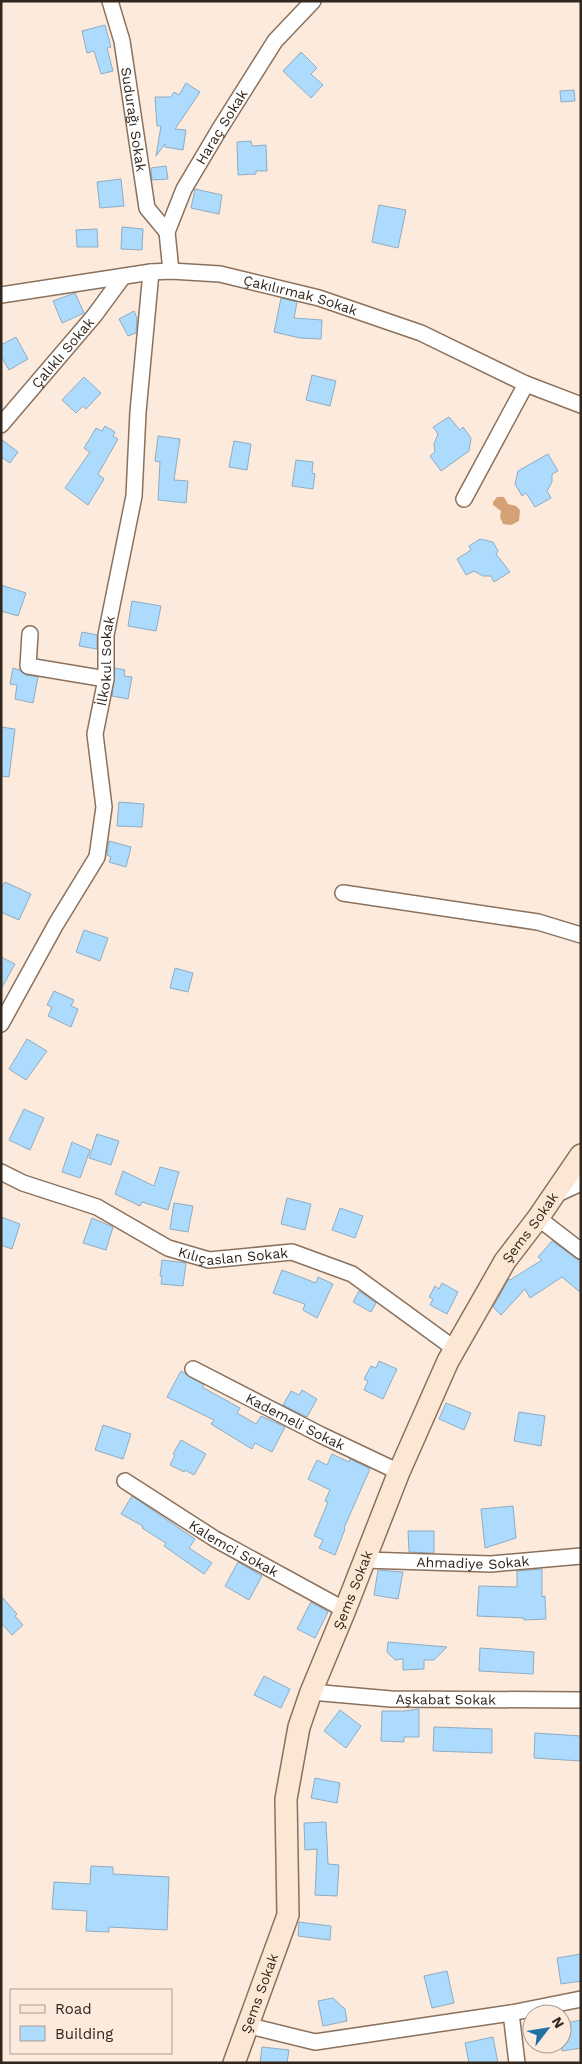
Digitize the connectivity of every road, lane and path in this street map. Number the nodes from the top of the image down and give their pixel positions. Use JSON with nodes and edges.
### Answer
{"nodes":[{"id":1,"x":110,"y":1,"type":"edge"},
{"id":2,"x":313,"y":1,"type":"edge"},
{"id":3,"x":167,"y":232,"type":"junction"},
{"id":4,"x":171,"y":271,"type":"junction"},
{"id":5,"x":151,"y":272,"type":"junction"},
{"id":6,"x":122,"y":278,"type":"junction"},
{"id":7,"x":1,"y":295,"type":"edge"},
{"id":8,"x":526,"y":384,"type":"junction"},
{"id":9,"x":581,"y":405,"type":"edge"},
{"id":10,"x":1,"y":425,"type":"edge"},
{"id":11,"x":464,"y":499,"type":"dead end"},
{"id":12,"x":30,"y":634,"type":"dead end"},
{"id":13,"x":106,"y":679,"type":"junction"},
{"id":14,"x":343,"y":893,"type":"dead end"},
{"id":15,"x":581,"y":935,"type":"edge"},
{"id":16,"x":1,"y":1024,"type":"edge"},
{"id":17,"x":581,"y":1155,"type":"edge"},
{"id":18,"x":1,"y":1172,"type":"edge"},
{"id":19,"x":581,"y":1183,"type":"edge"},
{"id":20,"x":553,"y":1196,"type":"junction"},
{"id":21,"x":538,"y":1218,"type":"junction"},
{"id":22,"x":581,"y":1251,"type":"edge"},
{"id":23,"x":455,"y":1349,"type":"junction"},
{"id":24,"x":193,"y":1369,"type":"dead end"},
{"id":25,"x":399,"y":1472,"type":"junction"},
{"id":26,"x":125,"y":1480,"type":"dead end"},
{"id":27,"x":581,"y":1556,"type":"edge"},
{"id":28,"x":364,"y":1560,"type":"junction"},
{"id":29,"x":345,"y":1610,"type":"junction"},
{"id":30,"x":311,"y":1692,"type":"junction"},
{"id":31,"x":581,"y":1700,"type":"edge"},
{"id":32,"x":581,"y":2000,"type":"edge"},
{"id":33,"x":511,"y":2013,"type":"junction"},
{"id":34,"x":246,"y":2025,"type":"junction"},
{"id":35,"x":234,"y":2063,"type":"edge"},
{"id":36,"x":517,"y":2063,"type":"edge"}],
"edges":[{"from":1,"to":3,"type":"street","name":"Sudurağı Sokak"},
{"from":2,"to":3,"type":"street","name":"Haraç Sokak"},
{"from":3,"to":4,"type":"street","name":"Haraç Sokak"},
{"from":4,"to":5,"type":"street","name":"Çakılırmak Sokak"},
{"from":4,"to":8,"type":"street","name":"Çakılırmak Sokak"},
{"from":5,"to":6,"type":"street","name":"Çakılırmak Sokak"},
{"from":5,"to":13,"type":"street","name":"İlkokul Sokak"},
{"from":6,"to":7,"type":"street","name":"Çakılırmak Sokak"},
{"from":6,"to":10,"type":"street","name":"Çalıklı Sokak"},
{"from":8,"to":9,"type":"street","name":"Çakılırmak Sokak"},
{"from":8,"to":11,"type":"street"},
{"from":12,"to":13,"type":"street"},
{"from":13,"to":16,"type":"street","name":"İlkokul Sokak"},
{"from":14,"to":15,"type":"street"},
{"from":17,"to":20,"type":"street","name":"Şems Sokak"},
{"from":18,"to":23,"type":"street","name":"Kılıçaslan Sokak"},
{"from":19,"to":20,"type":"street"},
{"from":20,"to":21,"type":"street","name":"Şems Sokak"},
{"from":21,"to":22,"type":"street"},
{"from":21,"to":23,"type":"street","name":"Şems Sokak"},
{"from":23,"to":25,"type":"street","name":"Şems Sokak"},
{"from":24,"to":25,"type":"street","name":"Kademeli Sokak"},
{"from":25,"to":28,"type":"street","name":"Şems Sokak"},
{"from":26,"to":29,"type":"street","name":"Kalemci Sokak"},
{"from":27,"to":28,"type":"street","name":"Ahmadiye Sokak"},
{"from":28,"to":29,"type":"street","name":"Şems Sokak"},
{"from":29,"to":30,"type":"street","name":"Şems Sokak"},
{"from":30,"to":31,"type":"street","name":"Aşkabat Sokak"},
{"from":30,"to":34,"type":"street","name":"Şems Sokak"},
{"from":32,"to":33,"type":"street"},
{"from":33,"to":34,"type":"street"},
{"from":33,"to":36,"type":"street"},
{"from":34,"to":35,"type":"street","name":"Şems Sokak"}]}
